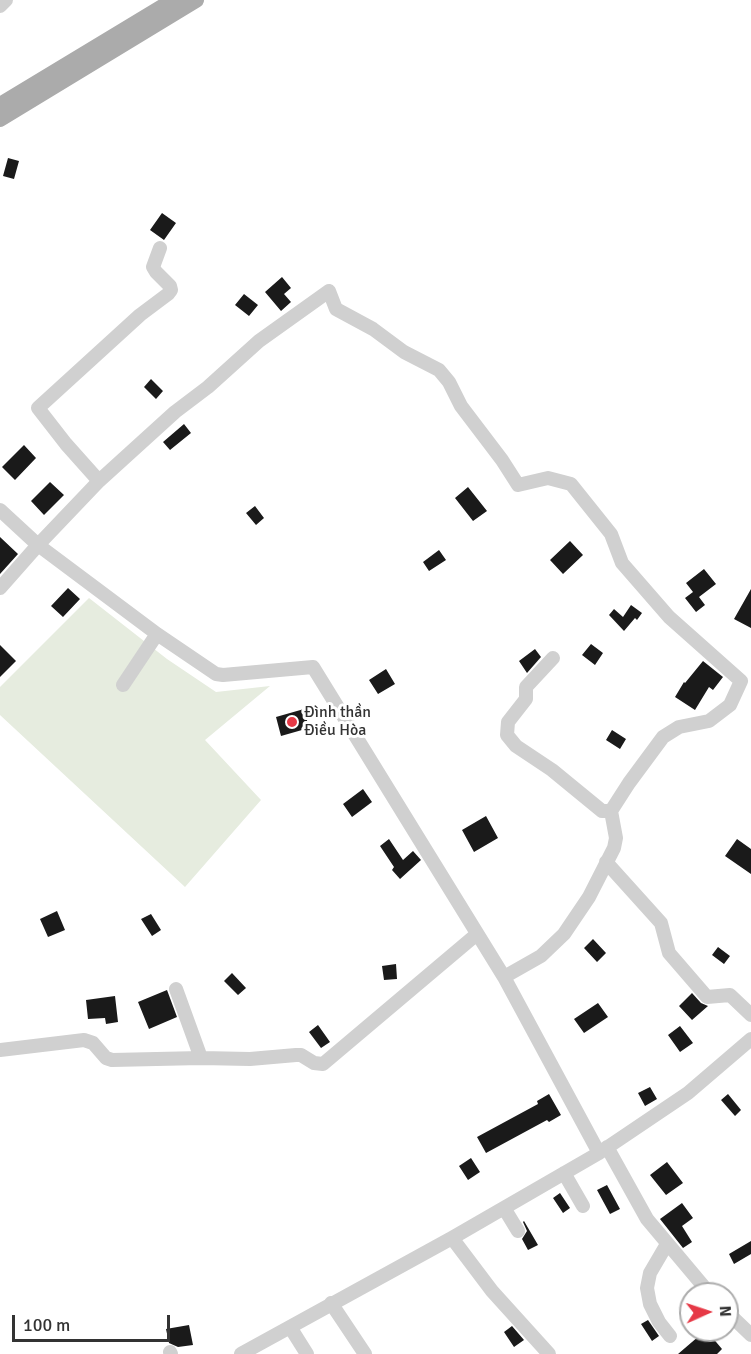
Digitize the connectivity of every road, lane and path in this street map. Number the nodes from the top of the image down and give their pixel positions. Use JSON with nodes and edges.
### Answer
{"nodes":[{"id":1,"x":6,"y":0,"type":"edge"},
{"id":2,"x":174,"y":0,"type":"edge"},
{"id":3,"x":196,"y":0,"type":"edge"},
{"id":4,"x":0,"y":6,"type":"edge"},
{"id":5,"x":0,"y":105,"type":"edge"},
{"id":6,"x":0,"y":119,"type":"edge"},
{"id":7,"x":160,"y":248,"type":"dead end"},
{"id":8,"x":99,"y":481,"type":"junction"},
{"id":9,"x":3,"y":518,"type":"edge"},
{"id":10,"x":38,"y":545,"type":"junction"},
{"id":11,"x":0,"y":588,"type":"edge"},
{"id":12,"x":157,"y":634,"type":"junction"},
{"id":13,"x":553,"y":658,"type":"dead end"},
{"id":14,"x":746,"y":684,"type":"edge"},
{"id":15,"x":123,"y":685,"type":"dead end"},
{"id":16,"x":611,"y":811,"type":"junction"},
{"id":17,"x":606,"y":862,"type":"junction"},
{"id":18,"x":477,"y":934,"type":"junction"},
{"id":19,"x":504,"y":977,"type":"junction"},
{"id":20,"x":176,"y":989,"type":"dead end"},
{"id":21,"x":751,"y":1015,"type":"edge"},
{"id":22,"x":751,"y":1040,"type":"edge"},
{"id":23,"x":0,"y":1050,"type":"edge"},
{"id":24,"x":201,"y":1058,"type":"junction"},
{"id":25,"x":603,"y":1150,"type":"junction"},
{"id":26,"x":564,"y":1173,"type":"junction"},
{"id":27,"x":583,"y":1206,"type":"dead end"},
{"id":28,"x":504,"y":1208,"type":"junction"},
{"id":29,"x":518,"y":1231,"type":"dead end"},
{"id":30,"x":452,"y":1238,"type":"junction"},
{"id":31,"x":667,"y":1244,"type":"junction"},
{"id":32,"x":700,"y":1282,"type":"edge"},
{"id":33,"x":331,"y":1304,"type":"junction"},
{"id":34,"x":739,"y":1324,"type":"edge"},
{"id":35,"x":290,"y":1328,"type":"junction"},
{"id":36,"x":751,"y":1335,"type":"edge"},
{"id":37,"x":670,"y":1336,"type":"dead end"},
{"id":38,"x":241,"y":1354,"type":"edge"},
{"id":39,"x":307,"y":1354,"type":"edge"},
{"id":40,"x":365,"y":1354,"type":"edge"},
{"id":41,"x":549,"y":1354,"type":"edge"}],
"edges":[{"from":1,"to":4,"type":"street"},
{"from":2,"to":5,"type":"main road"},
{"from":3,"to":6,"type":"main road"},
{"from":7,"to":8,"type":"street"},
{"from":8,"to":10,"type":"street"},
{"from":8,"to":14,"type":"street"},
{"from":9,"to":10,"type":"street"},
{"from":10,"to":11,"type":"street"},
{"from":10,"to":12,"type":"street"},
{"from":12,"to":15,"type":"street"},
{"from":12,"to":18,"type":"street"},
{"from":13,"to":16,"type":"street"},
{"from":14,"to":16,"type":"street"},
{"from":16,"to":17,"type":"street"},
{"from":17,"to":19,"type":"street"},
{"from":17,"to":21,"type":"street"},
{"from":18,"to":19,"type":"street"},
{"from":18,"to":24,"type":"street"},
{"from":19,"to":25,"type":"street"},
{"from":20,"to":24,"type":"street"},
{"from":22,"to":25,"type":"street"},
{"from":23,"to":24,"type":"street"},
{"from":25,"to":26,"type":"street"},
{"from":25,"to":31,"type":"street"},
{"from":26,"to":27,"type":"street"},
{"from":26,"to":28,"type":"street"},
{"from":28,"to":29,"type":"street"},
{"from":28,"to":30,"type":"street"},
{"from":30,"to":33,"type":"street"},
{"from":30,"to":41,"type":"street"},
{"from":31,"to":32,"type":"street"},
{"from":31,"to":37,"type":"street"},
{"from":33,"to":35,"type":"street"},
{"from":33,"to":40,"type":"street"},
{"from":34,"to":36,"type":"street"},
{"from":35,"to":38,"type":"street"},
{"from":35,"to":39,"type":"street"}]}
